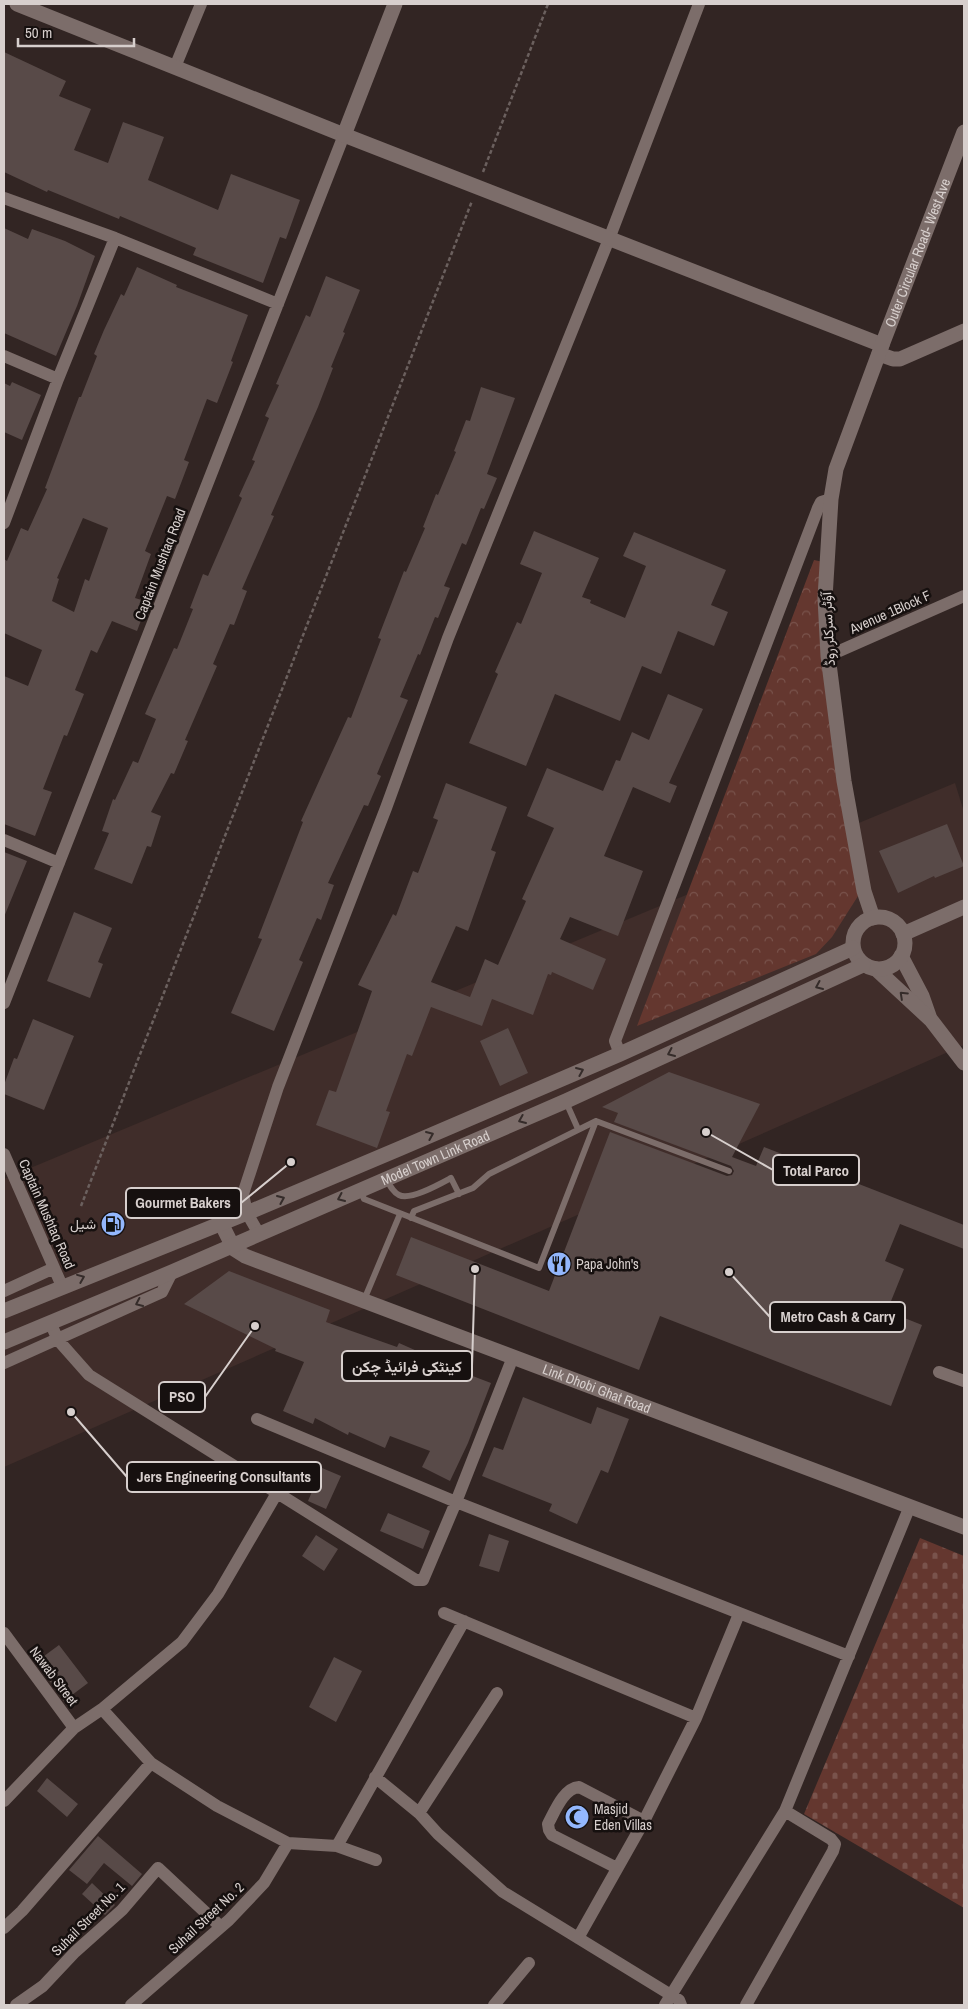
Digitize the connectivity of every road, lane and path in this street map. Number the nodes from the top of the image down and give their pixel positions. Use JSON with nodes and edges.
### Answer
{"nodes":[{"id":1,"x":17,"y":4,"type":"edge"},
{"id":2,"x":201,"y":4,"type":"edge"},
{"id":3,"x":395,"y":4,"type":"edge"},
{"id":4,"x":548,"y":4,"type":"edge"},
{"id":5,"x":699,"y":4,"type":"edge"},
{"id":6,"x":175,"y":67,"type":"junction"},
{"id":7,"x":964,"y":132,"type":"edge"},
{"id":8,"x":344,"y":135,"type":"junction"},
{"id":9,"x":477,"y":187,"type":"junction"},
{"id":10,"x":4,"y":198,"type":"edge"},
{"id":11,"x":115,"y":238,"type":"junction"},
{"id":12,"x":609,"y":239,"type":"junction"},
{"id":13,"x":278,"y":304,"type":"junction"},
{"id":14,"x":964,"y":331,"type":"edge"},
{"id":15,"x":880,"y":349,"type":"junction"},
{"id":16,"x":4,"y":356,"type":"edge"},
{"id":17,"x":58,"y":379,"type":"junction"},
{"id":18,"x":831,"y":499,"type":"junction"},
{"id":19,"x":4,"y":523,"type":"edge"},
{"id":20,"x":964,"y":596,"type":"edge"},
{"id":21,"x":828,"y":656,"type":"junction"},
{"id":22,"x":4,"y":840,"type":"edge"},
{"id":23,"x":59,"y":863,"type":"junction"},
{"id":24,"x":964,"y":907,"type":"edge"},
{"id":25,"x":873,"y":918,"type":"junction"},
{"id":26,"x":903,"y":934,"type":"junction"},
{"id":27,"x":853,"y":948,"type":"junction"},
{"id":28,"x":901,"y":956,"type":"junction"},
{"id":29,"x":869,"y":967,"type":"junction"},
{"id":30,"x":4,"y":1003,"type":"edge"},
{"id":31,"x":931,"y":1020,"type":"junction"},
{"id":32,"x":620,"y":1054,"type":"junction"},
{"id":33,"x":964,"y":1063,"type":"edge"},
{"id":34,"x":566,"y":1101,"type":"junction"},
{"id":35,"x":596,"y":1121,"type":"junction"},
{"id":36,"x":578,"y":1129,"type":"junction"},
{"id":37,"x":4,"y":1154,"type":"edge"},
{"id":38,"x":729,"y":1170,"type":"dead end"},
{"id":39,"x":386,"y":1179,"type":"junction"},
{"id":40,"x":360,"y":1190,"type":"junction"},
{"id":41,"x":459,"y":1194,"type":"junction"},
{"id":42,"x":81,"y":1206,"type":"dead end"},
{"id":43,"x":247,"y":1213,"type":"junction"},
{"id":44,"x":400,"y":1214,"type":"junction"},
{"id":45,"x":410,"y":1218,"type":"junction"},
{"id":46,"x":221,"y":1223,"type":"junction"},
{"id":47,"x":259,"y":1234,"type":"junction"},
{"id":48,"x":231,"y":1244,"type":"junction"},
{"id":49,"x":54,"y":1268,"type":"junction"},
{"id":50,"x":172,"y":1272,"type":"junction"},
{"id":51,"x":62,"y":1286,"type":"junction"},
{"id":52,"x":4,"y":1291,"type":"edge"},
{"id":53,"x":364,"y":1301,"type":"junction"},
{"id":54,"x":4,"y":1311,"type":"edge"},
{"id":55,"x":50,"y":1322,"type":"junction"},
{"id":56,"x":58,"y":1340,"type":"junction"},
{"id":57,"x":4,"y":1342,"type":"edge"},
{"id":58,"x":513,"y":1357,"type":"junction"},
{"id":59,"x":4,"y":1363,"type":"edge"},
{"id":60,"x":939,"y":1372,"type":"dead end"},
{"id":61,"x":964,"y":1381,"type":"edge"},
{"id":62,"x":257,"y":1419,"type":"dead end"},
{"id":63,"x":277,"y":1493,"type":"junction"},
{"id":64,"x":456,"y":1502,"type":"junction"},
{"id":65,"x":910,"y":1506,"type":"junction"},
{"id":66,"x":964,"y":1527,"type":"edge"},
{"id":67,"x":444,"y":1613,"type":"dead end"},
{"id":68,"x":739,"y":1614,"type":"junction"},
{"id":69,"x":464,"y":1622,"type":"junction"},
{"id":70,"x":4,"y":1633,"type":"edge"},
{"id":71,"x":850,"y":1656,"type":"junction"},
{"id":72,"x":497,"y":1693,"type":"dead end"},
{"id":73,"x":102,"y":1709,"type":"junction"},
{"id":74,"x":696,"y":1718,"type":"junction"},
{"id":75,"x":74,"y":1728,"type":"junction"},
{"id":76,"x":151,"y":1762,"type":"junction"},
{"id":77,"x":374,"y":1778,"type":"junction"},
{"id":78,"x":4,"y":1801,"type":"edge"},
{"id":79,"x":785,"y":1811,"type":"junction"},
{"id":80,"x":419,"y":1813,"type":"junction"},
{"id":81,"x":644,"y":1821,"type":"junction"},
{"id":82,"x":288,"y":1843,"type":"junction"},
{"id":83,"x":337,"y":1846,"type":"junction"},
{"id":84,"x":376,"y":1860,"type":"dead end"},
{"id":85,"x":617,"y":1868,"type":"junction"},
{"id":86,"x":221,"y":1926,"type":"junction"},
{"id":87,"x":4,"y":1928,"type":"edge"},
{"id":88,"x":578,"y":1938,"type":"junction"},
{"id":89,"x":529,"y":1964,"type":"dead end"},
{"id":90,"x":668,"y":2000,"type":"edge"},
{"id":91,"x":16,"y":2005,"type":"edge"},
{"id":92,"x":132,"y":2005,"type":"edge"},
{"id":93,"x":494,"y":2005,"type":"edge"},
{"id":94,"x":681,"y":2005,"type":"edge"},
{"id":95,"x":746,"y":2005,"type":"edge"}],
"edges":[{"from":1,"to":6,"type":"street"},
{"from":2,"to":6,"type":"street"},
{"from":3,"to":8,"type":"street"},
{"from":4,"to":9,"type":"path"},
{"from":5,"to":12,"type":"street"},
{"from":6,"to":8,"type":"street"},
{"from":7,"to":15,"type":"street","name":"Outer Circular Road- West Ave"},
{"from":8,"to":9,"type":"street"},
{"from":8,"to":13,"type":"street","name":"Captain Mushtaq Road"},
{"from":9,"to":12,"type":"street"},
{"from":9,"to":42,"type":"path"},
{"from":10,"to":11,"type":"street"},
{"from":11,"to":13,"type":"street"},
{"from":11,"to":17,"type":"street"},
{"from":12,"to":15,"type":"street"},
{"from":12,"to":43,"type":"street"},
{"from":13,"to":23,"type":"street","name":"Captain Mushtaq Road"},
{"from":14,"to":15,"type":"street"},
{"from":15,"to":18,"type":"street","name":"آؤٹر سرکلر روڈ"},
{"from":16,"to":17,"type":"street"},
{"from":17,"to":19,"type":"street"},
{"from":18,"to":21,"type":"street","name":"آؤٹر سرکلر روڈ"},
{"from":18,"to":32,"type":"street"},
{"from":20,"to":21,"type":"street","name":"Avenue 1Block F"},
{"from":21,"to":25,"type":"street","name":"آؤٹر سرکلر روڈ"},
{"from":22,"to":23,"type":"street"},
{"from":23,"to":30,"type":"street","name":"Captain Mushtaq Road"},
{"from":24,"to":26,"type":"street"},
{"from":25,"to":26,"type":"street"},
{"from":25,"to":27,"type":"street"},
{"from":26,"to":28,"type":"street"},
{"from":27,"to":29,"type":"street"},
{"from":27,"to":32,"type":"street","name":"Model Town Link Road"},
{"from":28,"to":29,"type":"street"},
{"from":28,"to":31,"type":"street"},
{"from":31,"to":29,"type":"street","one_way":true},
{"from":29,"to":34,"type":"street","name":"Model Town Link Road","one_way":true},
{"from":31,"to":33,"type":"street"},
{"from":43,"to":32,"type":"street","name":"Model Town Link Road","one_way":true},
{"from":34,"to":36,"type":"lane"},
{"from":34,"to":39,"type":"street","name":"Model Town Link Road","one_way":true},
{"from":35,"to":36,"type":"lane"},
{"from":35,"to":38,"type":"lane"},
{"from":35,"to":45,"type":"lane"},
{"from":36,"to":41,"type":"lane"},
{"from":37,"to":49,"type":"street","name":"Captain Mushtaq Road"},
{"from":39,"to":40,"type":"street","name":"Model Town Link Road"},
{"from":39,"to":41,"type":"lane"},
{"from":40,"to":44,"type":"lane"},
{"from":40,"to":47,"type":"street","name":"Model Town Link Road","one_way":true},
{"from":41,"to":45,"type":"lane"},
{"from":43,"to":46,"type":"street","name":"Model Town Link Road"},
{"from":43,"to":47,"type":"street"},
{"from":44,"to":45,"type":"lane"},
{"from":44,"to":53,"type":"lane"},
{"from":46,"to":48,"type":"street"},
{"from":51,"to":46,"type":"street","name":"Model Town Link Road","one_way":true},
{"from":47,"to":48,"type":"street","name":"Model Town Link Road"},
{"from":48,"to":50,"type":"street","name":"Model Town Link Road"},
{"from":48,"to":53,"type":"street","name":"Link Dhobi Ghat Road"},
{"from":49,"to":51,"type":"street","name":"Captain Mushtaq Road"},
{"from":49,"to":52,"type":"street"},
{"from":50,"to":55,"type":"street","name":"Model Town Link Road"},
{"from":50,"to":56,"type":"street","one_way":true},
{"from":51,"to":54,"type":"street","name":"Model Town Link Road"},
{"from":53,"to":58,"type":"street","name":"Link Dhobi Ghat Road"},
{"from":55,"to":56,"type":"street"},
{"from":55,"to":57,"type":"street","name":"Model Town Link Road"},
{"from":56,"to":59,"type":"street"},
{"from":56,"to":63,"type":"street"},
{"from":58,"to":64,"type":"street"},
{"from":58,"to":65,"type":"street","name":"Link Dhobi Ghat Road"},
{"from":60,"to":61,"type":"street"},
{"from":62,"to":64,"type":"street"},
{"from":63,"to":64,"type":"street"},
{"from":63,"to":73,"type":"street"},
{"from":64,"to":68,"type":"street"},
{"from":65,"to":66,"type":"street","name":"Link Dhobi Ghat Road"},
{"from":65,"to":71,"type":"street"},
{"from":67,"to":69,"type":"street"},
{"from":68,"to":71,"type":"street"},
{"from":68,"to":74,"type":"street"},
{"from":69,"to":74,"type":"street"},
{"from":69,"to":77,"type":"street"},
{"from":70,"to":75,"type":"street","name":"Nawab Street"},
{"from":71,"to":79,"type":"street"},
{"from":72,"to":80,"type":"street"},
{"from":73,"to":75,"type":"street"},
{"from":73,"to":76,"type":"street"},
{"from":74,"to":81,"type":"street"},
{"from":75,"to":78,"type":"street","name":"Nawab Street"},
{"from":76,"to":82,"type":"street"},
{"from":76,"to":87,"type":"street"},
{"from":77,"to":80,"type":"street"},
{"from":77,"to":83,"type":"street"},
{"from":79,"to":90,"type":"street"},
{"from":79,"to":95,"type":"street"},
{"from":80,"to":88,"type":"street"},
{"from":81,"to":85,"type":"street"},
{"from":81,"to":85,"type":"street"},
{"from":82,"to":83,"type":"street"},
{"from":82,"to":86,"type":"street","name":"Suhail Street No. 2"},
{"from":83,"to":84,"type":"street"},
{"from":85,"to":88,"type":"street"},
{"from":86,"to":91,"type":"street","name":"Suhail Street No. 1"},
{"from":86,"to":92,"type":"street","name":"Suhail Street No. 2"},
{"from":88,"to":90,"type":"street"},
{"from":89,"to":93,"type":"street"},
{"from":90,"to":94,"type":"street"}]}
